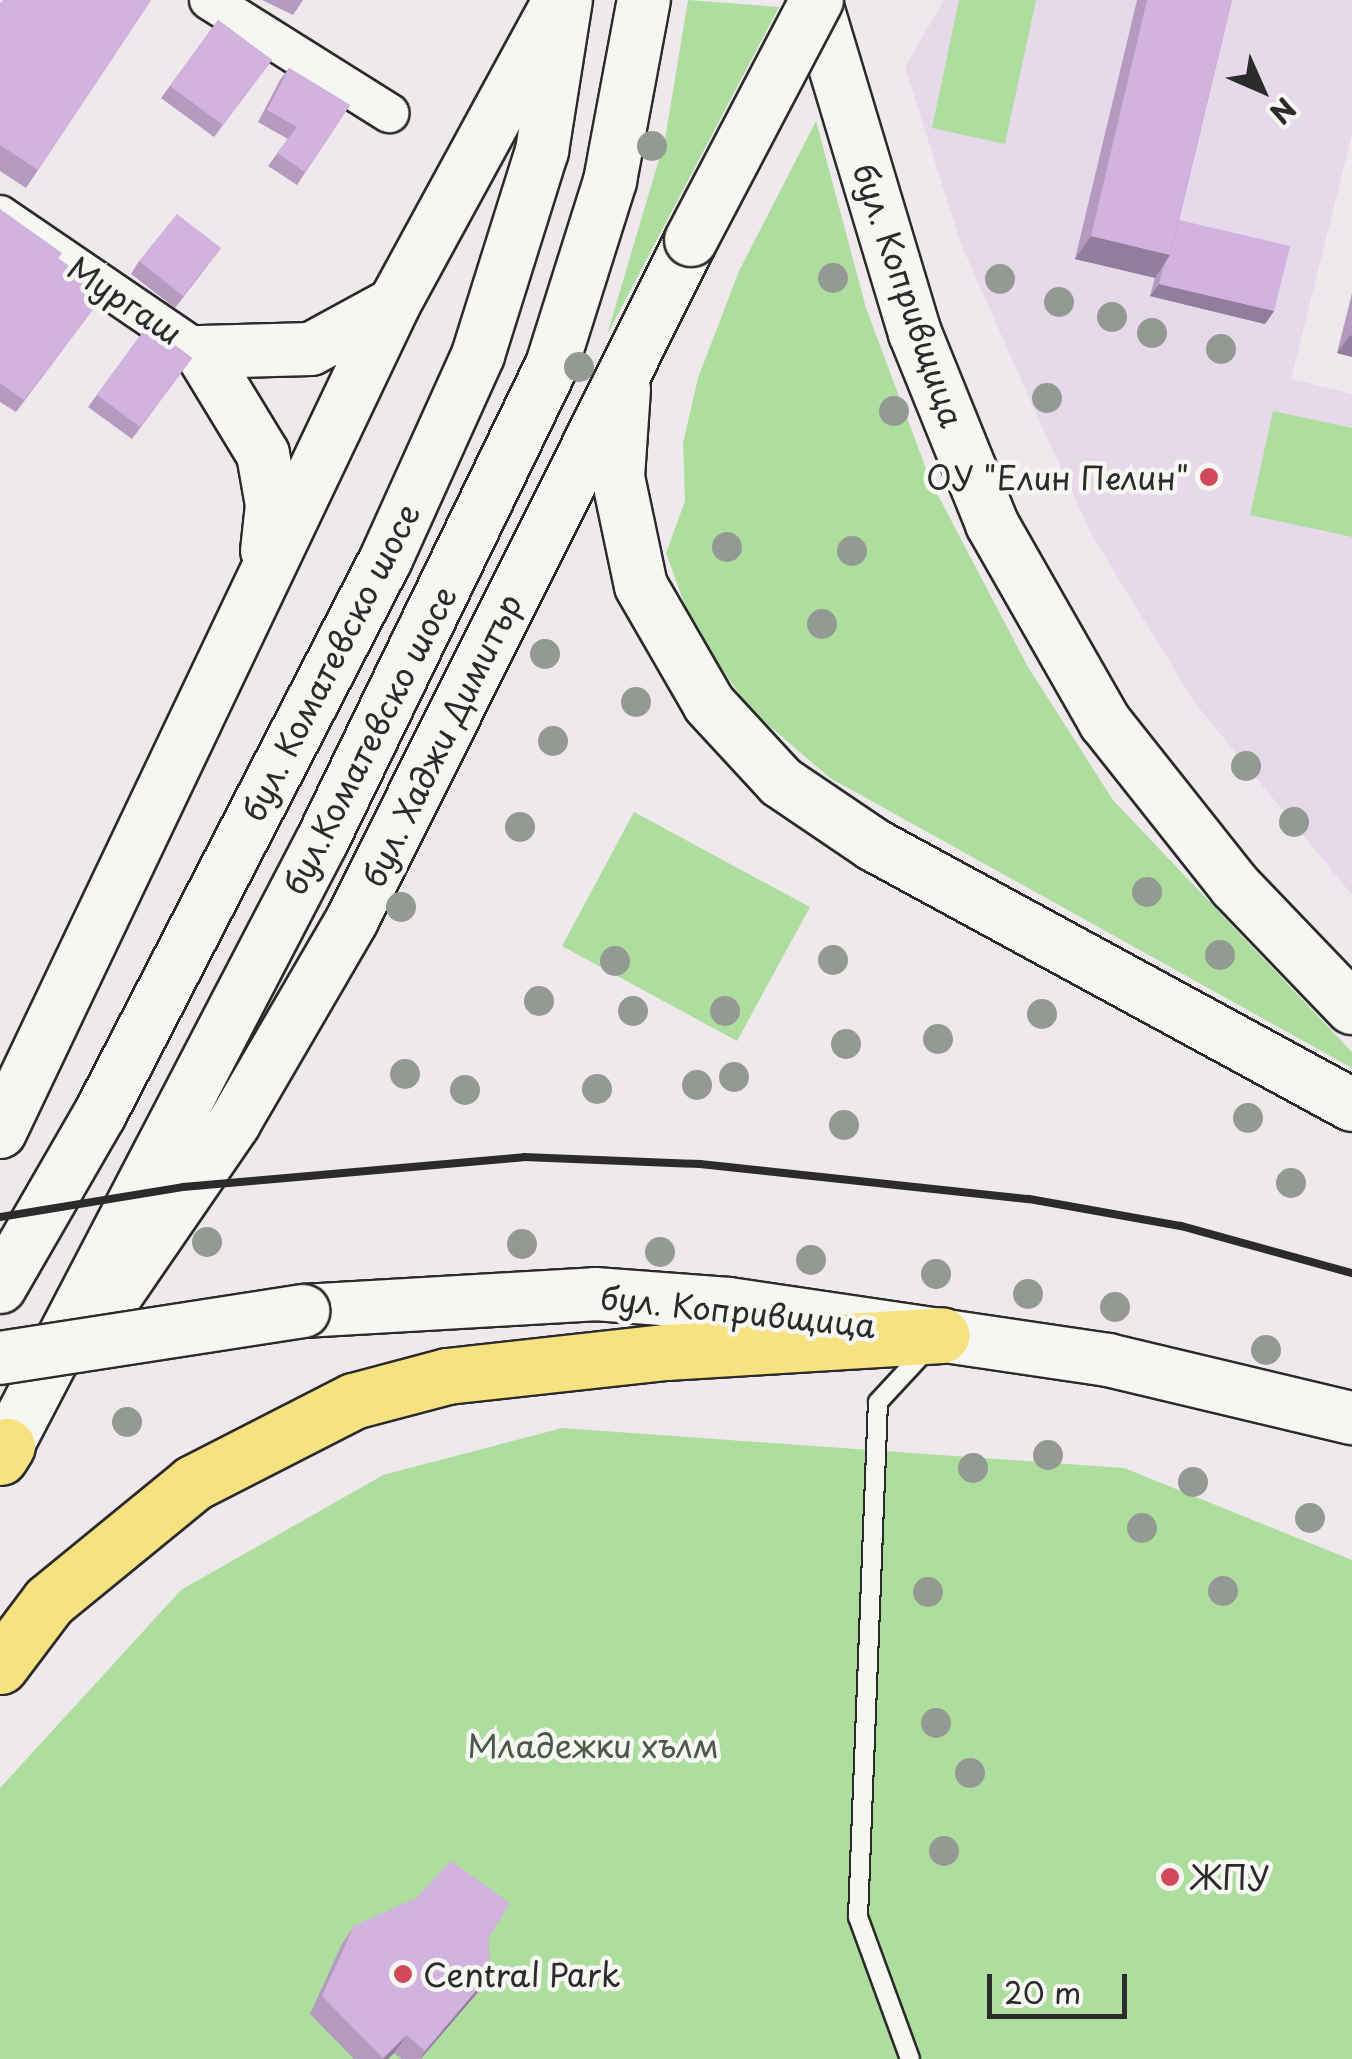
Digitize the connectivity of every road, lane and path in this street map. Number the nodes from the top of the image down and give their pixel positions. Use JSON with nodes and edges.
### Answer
{"nodes":[{"id":1,"x":209,"y":0,"type":"edge"},
{"id":2,"x":563,"y":0,"type":"edge"},
{"id":3,"x":644,"y":0,"type":"edge"},
{"id":4,"x":816,"y":0,"type":"edge"},
{"id":5,"x":389,"y":113,"type":"dead end"},
{"id":6,"x":0,"y":214,"type":"edge"},
{"id":7,"x":404,"y":284,"type":"junction"},
{"id":8,"x":201,"y":352,"type":"junction"},
{"id":9,"x":628,"y":358,"type":"junction"},
{"id":10,"x":264,"y":581,"type":"junction"},
{"id":11,"x":1352,"y":1008,"type":"edge"},
{"id":12,"x":1352,"y":1105,"type":"edge"},
{"id":13,"x":0,"y":1132,"type":"edge"},
{"id":14,"x":0,"y":1287,"type":"edge"},
{"id":15,"x":941,"y":1335,"type":"junction"},
{"id":16,"x":0,"y":1358,"type":"edge"},
{"id":17,"x":1352,"y":1418,"type":"edge"},
{"id":18,"x":3,"y":1451,"type":"edge"},
{"id":19,"x":0,"y":1666,"type":"edge"},
{"id":20,"x":910,"y":2059,"type":"edge"}],
"edges":[{"from":1,"to":5,"type":"street"},
{"from":2,"to":7,"type":"main road"},
{"from":2,"to":14,"type":"main road","name":"бул. Коматевско шосе"},
{"from":3,"to":18,"type":"main road","name":"бул.Коматевско шосе"},
{"from":4,"to":9,"type":"main road","name":"бул. Хаджи Димитър","bridge":true},
{"from":4,"to":11,"type":"main road","name":"бул. Копривщица"},
{"from":6,"to":8,"type":"street","name":"Мургаш"},
{"from":7,"to":8,"type":"main road"},
{"from":7,"to":10,"type":"main road"},
{"from":8,"to":10,"type":"main road"},
{"from":9,"to":12,"type":"main road"},
{"from":9,"to":18,"type":"main road","name":"бул. Хаджи Димитър"},
{"from":10,"to":13,"type":"main road"},
{"from":15,"to":16,"type":"main road","name":"бул. Копривщица","bridge":true},
{"from":15,"to":17,"type":"main road","name":"бул. Копривщица"},
{"from":15,"to":19,"type":"main road"},
{"from":15,"to":20,"type":"lane"}]}
